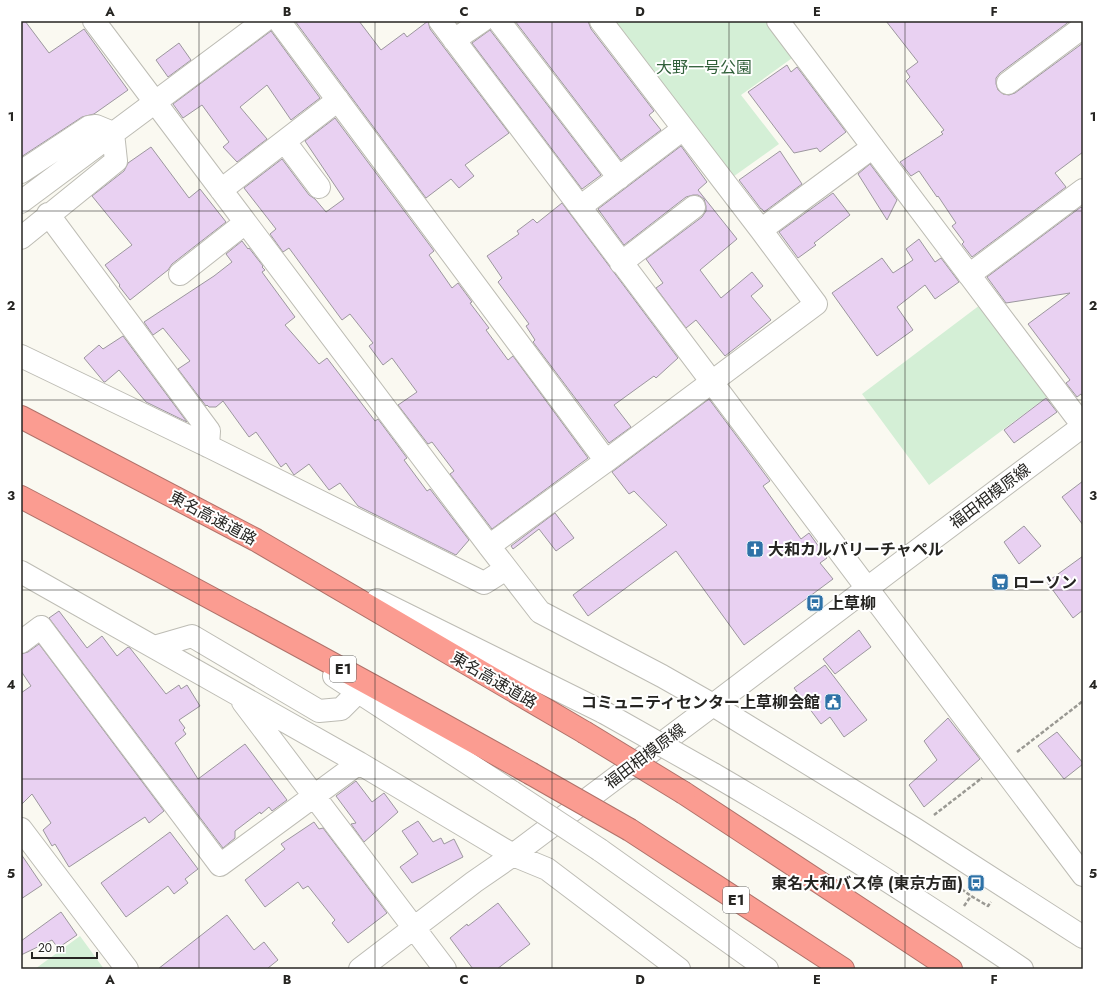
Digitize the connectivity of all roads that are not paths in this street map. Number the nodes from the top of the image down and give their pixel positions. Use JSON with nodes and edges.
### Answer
{"nodes":[{"id":1,"x":94,"y":21,"type":"edge"},
{"id":2,"x":264,"y":21,"type":"edge"},
{"id":3,"x":279,"y":21,"type":"edge"},
{"id":4,"x":440,"y":21,"type":"edge"},
{"id":5,"x":482,"y":21,"type":"edge"},
{"id":6,"x":499,"y":21,"type":"edge"},
{"id":7,"x":601,"y":21,"type":"edge"},
{"id":8,"x":778,"y":21,"type":"edge"},
{"id":9,"x":1083,"y":27,"type":"edge"},
{"id":10,"x":454,"y":40,"type":"junction"},
{"id":11,"x":1008,"y":83,"type":"dead end"},
{"id":12,"x":338,"y":100,"type":"junction"},
{"id":13,"x":155,"y":102,"type":"junction"},
{"id":14,"x":683,"y":130,"type":"junction"},
{"id":15,"x":113,"y":133,"type":"junction"},
{"id":16,"x":285,"y":142,"type":"junction"},
{"id":17,"x":873,"y":147,"type":"junction"},
{"id":18,"x":21,"y":172,"type":"edge"},
{"id":19,"x":619,"y":178,"type":"junction"},
{"id":20,"x":320,"y":187,"type":"dead end"},
{"id":21,"x":221,"y":190,"type":"junction"},
{"id":22,"x":1083,"y":190,"type":"edge"},
{"id":23,"x":21,"y":202,"type":"edge"},
{"id":24,"x":580,"y":207,"type":"junction"},
{"id":25,"x":694,"y":207,"type":"dead end"},
{"id":26,"x":48,"y":214,"type":"junction"},
{"id":27,"x":245,"y":223,"type":"junction"},
{"id":28,"x":761,"y":230,"type":"junction"},
{"id":29,"x":21,"y":238,"type":"edge"},
{"id":30,"x":621,"y":263,"type":"junction"},
{"id":31,"x":180,"y":274,"type":"dead end"},
{"id":32,"x":969,"y":275,"type":"junction"},
{"id":33,"x":21,"y":356,"type":"edge"},
{"id":34,"x":711,"y":382,"type":"junction"},
{"id":35,"x":21,"y":417,"type":"edge"},
{"id":36,"x":1083,"y":426,"type":"edge"},
{"id":37,"x":208,"y":446,"type":"junction"},
{"id":38,"x":606,"y":461,"type":"junction"},
{"id":39,"x":21,"y":497,"type":"edge"},
{"id":40,"x":256,"y":540,"type":"junction"},
{"id":41,"x":488,"y":546,"type":"junction"},
{"id":42,"x":155,"y":567,"type":"junction"},
{"id":43,"x":506,"y":569,"type":"junction"},
{"id":44,"x":21,"y":572,"type":"edge"},
{"id":45,"x":867,"y":588,"type":"junction"},
{"id":46,"x":21,"y":642,"type":"edge"},
{"id":47,"x":154,"y":647,"type":"junction"},
{"id":48,"x":359,"y":691,"type":"junction"},
{"id":49,"x":237,"y":694,"type":"junction"},
{"id":50,"x":713,"y":705,"type":"junction"},
{"id":51,"x":359,"y":763,"type":"junction"},
{"id":52,"x":314,"y":796,"type":"junction"},
{"id":53,"x":21,"y":829,"type":"edge"},
{"id":54,"x":512,"y":855,"type":"junction"},
{"id":55,"x":1083,"y":875,"type":"edge"},
{"id":56,"x":414,"y":928,"type":"junction"},
{"id":57,"x":1083,"y":937,"type":"edge"},
{"id":58,"x":127,"y":969,"type":"edge"},
{"id":59,"x":360,"y":969,"type":"edge"},
{"id":60,"x":445,"y":969,"type":"edge"},
{"id":61,"x":679,"y":969,"type":"edge"},
{"id":62,"x":767,"y":969,"type":"edge"},
{"id":63,"x":843,"y":969,"type":"edge"},
{"id":64,"x":951,"y":969,"type":"edge"},
{"id":65,"x":1022,"y":969,"type":"edge"}],
"edges":[{"from":1,"to":13,"type":"street"},
{"from":2,"to":13,"type":"street"},
{"from":3,"to":12,"type":"street"},
{"from":4,"to":10,"type":"street"},
{"from":5,"to":10,"type":"street"},
{"from":6,"to":19,"type":"street"},
{"from":7,"to":14,"type":"street"},
{"from":8,"to":17,"type":"street"},
{"from":9,"to":11,"type":"street"},
{"from":10,"to":24,"type":"street"},
{"from":12,"to":16,"type":"street"},
{"from":12,"to":38,"type":"street"},
{"from":13,"to":15,"type":"street"},
{"from":13,"to":21,"type":"street"},
{"from":14,"to":19,"type":"street"},
{"from":14,"to":28,"type":"street"},
{"from":15,"to":18,"type":"street"},
{"from":15,"to":23,"type":"street"},
{"from":15,"to":26,"type":"street"},
{"from":16,"to":20,"type":"street"},
{"from":16,"to":21,"type":"street"},
{"from":17,"to":28,"type":"street"},
{"from":17,"to":32,"type":"street"},
{"from":19,"to":24,"type":"street"},
{"from":21,"to":27,"type":"street"},
{"from":22,"to":32,"type":"street"},
{"from":24,"to":30,"type":"street"},
{"from":25,"to":30,"type":"street"},
{"from":26,"to":29,"type":"street"},
{"from":26,"to":37,"type":"street"},
{"from":27,"to":31,"type":"street"},
{"from":27,"to":41,"type":"street"},
{"from":28,"to":34,"type":"street"},
{"from":30,"to":34,"type":"street"},
{"from":32,"to":36,"type":"street"},
{"from":33,"to":37,"type":"street"},
{"from":34,"to":38,"type":"street"},
{"from":34,"to":45,"type":"street"},
{"from":35,"to":40,"type":"highway","name":"東名高速道路"},
{"from":36,"to":45,"type":"street","name":"福田相模原線"},
{"from":37,"to":43,"type":"street"},
{"from":38,"to":41,"type":"street"},
{"from":39,"to":42,"type":"highway","number":"E1"},
{"from":40,"to":64,"type":"highway","name":"東名高速道路","bridge":true},
{"from":40,"to":65,"type":"street","bridge":true},
{"from":41,"to":43,"type":"street"},
{"from":42,"to":48,"type":"street"},
{"from":42,"to":63,"type":"highway","number":"E1","bridge":true},
{"from":43,"to":50,"type":"street"},
{"from":44,"to":47,"type":"street"},
{"from":45,"to":50,"type":"street","name":"福田相模原線"},
{"from":45,"to":55,"type":"street"},
{"from":46,"to":52,"type":"street"},
{"from":47,"to":48,"type":"street"},
{"from":47,"to":49,"type":"street"},
{"from":48,"to":62,"type":"street","bridge":true},
{"from":49,"to":51,"type":"street"},
{"from":49,"to":52,"type":"street"},
{"from":50,"to":54,"type":"street","name":"福田相模原線"},
{"from":50,"to":57,"type":"street"},
{"from":51,"to":52,"type":"street"},
{"from":51,"to":54,"type":"street"},
{"from":52,"to":56,"type":"street"},
{"from":53,"to":58,"type":"street"},
{"from":54,"to":56,"type":"street","name":"福田相模原線"},
{"from":54,"to":61,"type":"street"},
{"from":56,"to":59,"type":"street","name":"福田相模原線"},
{"from":56,"to":60,"type":"street"}]}
